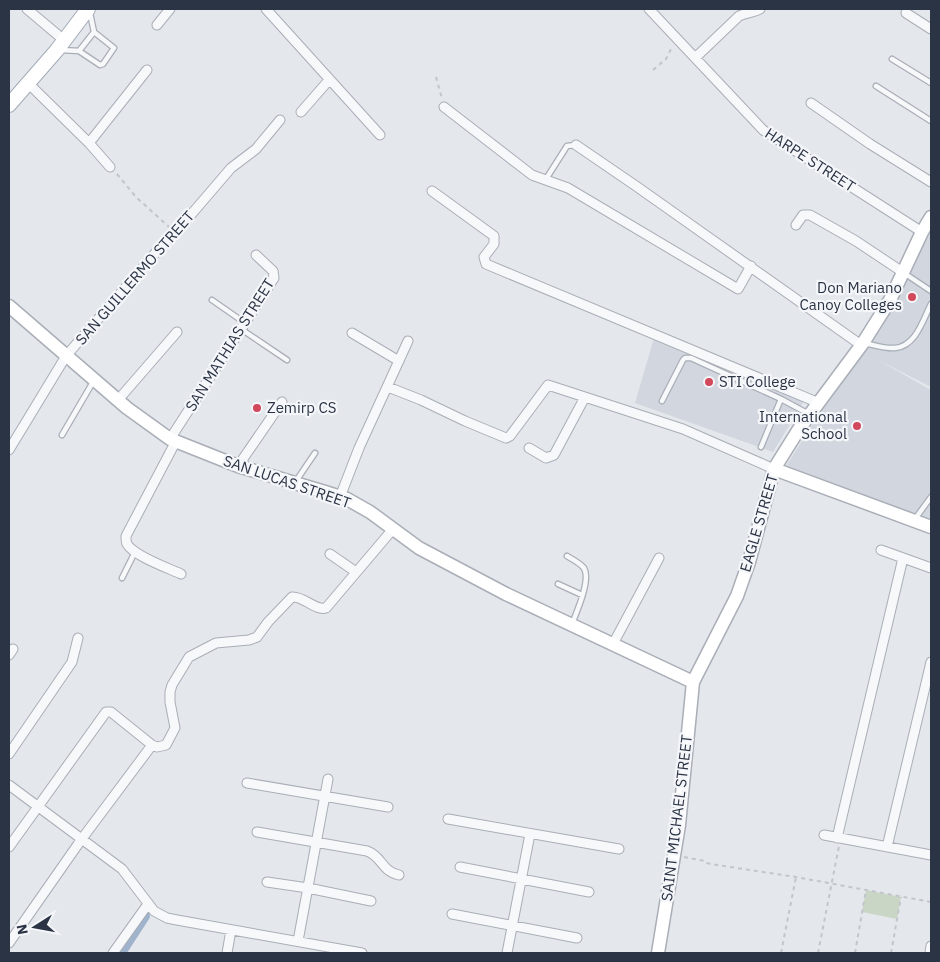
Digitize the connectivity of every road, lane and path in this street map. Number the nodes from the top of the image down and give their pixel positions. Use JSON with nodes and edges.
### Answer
{"nodes":[{"id":1,"x":27,"y":9,"type":"edge"},
{"id":2,"x":88,"y":9,"type":"edge"},
{"id":3,"x":170,"y":9,"type":"edge"},
{"id":4,"x":266,"y":9,"type":"edge"},
{"id":5,"x":649,"y":9,"type":"edge"},
{"id":6,"x":760,"y":9,"type":"edge"},
{"id":7,"x":747,"y":10,"type":"edge"},
{"id":8,"x":906,"y":13,"type":"dead end"},
{"id":9,"x":157,"y":26,"type":"dead end"},
{"id":10,"x":931,"y":28,"type":"edge"},
{"id":11,"x":94,"y":32,"type":"junction"},
{"id":12,"x":679,"y":41,"type":"junction"},
{"id":13,"x":61,"y":45,"type":"junction"},
{"id":14,"x":79,"y":51,"type":"junction"},
{"id":15,"x":695,"y":58,"type":"junction"},
{"id":16,"x":892,"y":59,"type":"dead end"},
{"id":17,"x":147,"y":70,"type":"dead end"},
{"id":18,"x":654,"y":70,"type":"dead end"},
{"id":19,"x":436,"y":78,"type":"dead end"},
{"id":20,"x":330,"y":80,"type":"junction"},
{"id":21,"x":28,"y":83,"type":"junction"},
{"id":22,"x":931,"y":83,"type":"edge"},
{"id":23,"x":876,"y":86,"type":"dead end"},
{"id":24,"x":811,"y":103,"type":"dead end"},
{"id":25,"x":9,"y":106,"type":"edge"},
{"id":26,"x":444,"y":107,"type":"joint"},
{"id":27,"x":301,"y":112,"type":"dead end"},
{"id":28,"x":280,"y":120,"type":"dead end"},
{"id":29,"x":931,"y":121,"type":"edge"},
{"id":30,"x":380,"y":135,"type":"dead end"},
{"id":31,"x":89,"y":143,"type":"junction"},
{"id":32,"x":576,"y":145,"type":"joint"},
{"id":33,"x":110,"y":167,"type":"joint"},
{"id":34,"x":546,"y":181,"type":"junction"},
{"id":35,"x":931,"y":182,"type":"edge"},
{"id":36,"x":432,"y":191,"type":"dead end"},
{"id":37,"x":931,"y":217,"type":"edge"},
{"id":38,"x":796,"y":225,"type":"dead end"},
{"id":39,"x":174,"y":232,"type":"junction"},
{"id":40,"x":922,"y":232,"type":"junction"},
{"id":41,"x":256,"y":254,"type":"dead end"},
{"id":42,"x":751,"y":266,"type":"junction"},
{"id":43,"x":904,"y":273,"type":"junction"},
{"id":44,"x":931,"y":291,"type":"edge"},
{"id":45,"x":212,"y":300,"type":"dead end"},
{"id":46,"x":931,"y":304,"type":"edge"},
{"id":47,"x":9,"y":306,"type":"edge"},
{"id":48,"x":243,"y":326,"type":"junction"},
{"id":49,"x":177,"y":332,"type":"dead end"},
{"id":50,"x":352,"y":333,"type":"dead end"},
{"id":51,"x":408,"y":341,"type":"dead end"},
{"id":52,"x":862,"y":344,"type":"junction"},
{"id":53,"x":66,"y":356,"type":"junction"},
{"id":54,"x":287,"y":360,"type":"dead end"},
{"id":55,"x":399,"y":361,"type":"junction"},
{"id":56,"x":94,"y":380,"type":"junction"},
{"id":57,"x":388,"y":387,"type":"junction"},
{"id":58,"x":584,"y":397,"type":"junction"},
{"id":59,"x":781,"y":399,"type":"junction"},
{"id":60,"x":118,"y":400,"type":"junction"},
{"id":61,"x":662,"y":401,"type":"dead end"},
{"id":62,"x":282,"y":402,"type":"dead end"},
{"id":63,"x":819,"y":402,"type":"junction"},
{"id":64,"x":810,"y":414,"type":"junction"},
{"id":65,"x":62,"y":435,"type":"dead end"},
{"id":66,"x":173,"y":440,"type":"junction"},
{"id":67,"x":761,"y":447,"type":"dead end"},
{"id":68,"x":529,"y":448,"type":"dead end"},
{"id":69,"x":9,"y":450,"type":"edge"},
{"id":70,"x":315,"y":453,"type":"dead end"},
{"id":71,"x":238,"y":466,"type":"junction"},
{"id":72,"x":774,"y":469,"type":"junction"},
{"id":73,"x":295,"y":483,"type":"junction"},
{"id":74,"x":340,"y":497,"type":"junction"},
{"id":75,"x":931,"y":497,"type":"edge"},
{"id":76,"x":914,"y":520,"type":"junction"},
{"id":77,"x":931,"y":527,"type":"edge"},
{"id":78,"x":392,"y":529,"type":"junction"},
{"id":79,"x":881,"y":550,"type":"dead end"},
{"id":80,"x":135,"y":552,"type":"junction"},
{"id":81,"x":330,"y":554,"type":"dead end"},
{"id":82,"x":567,"y":556,"type":"dead end"},
{"id":83,"x":659,"y":558,"type":"dead end"},
{"id":84,"x":903,"y":558,"type":"junction"},
{"id":85,"x":931,"y":568,"type":"edge"},
{"id":86,"x":356,"y":572,"type":"junction"},
{"id":87,"x":181,"y":574,"type":"dead end"},
{"id":88,"x":122,"y":578,"type":"dead end"},
{"id":89,"x":558,"y":584,"type":"dead end"},
{"id":90,"x":582,"y":595,"type":"junction"},
{"id":91,"x":572,"y":624,"type":"junction"},
{"id":92,"x":78,"y":638,"type":"dead end"},
{"id":93,"x":614,"y":644,"type":"junction"},
{"id":94,"x":931,"y":662,"type":"edge"},
{"id":95,"x":693,"y":682,"type":"junction"},
{"id":96,"x":152,"y":745,"type":"junction"},
{"id":97,"x":9,"y":754,"type":"edge"},
{"id":98,"x":328,"y":779,"type":"dead end"},
{"id":99,"x":247,"y":783,"type":"dead end"},
{"id":100,"x":9,"y":786,"type":"edge"},
{"id":101,"x":324,"y":797,"type":"junction"},
{"id":102,"x":38,"y":807,"type":"junction"},
{"id":103,"x":388,"y":807,"type":"dead end"},
{"id":104,"x":448,"y":819,"type":"dead end"},
{"id":105,"x":257,"y":832,"type":"dead end"},
{"id":106,"x":530,"y":834,"type":"junction"},
{"id":107,"x":824,"y":835,"type":"dead end"},
{"id":108,"x":839,"y":838,"type":"junction"},
{"id":109,"x":81,"y":840,"type":"junction"},
{"id":110,"x":317,"y":842,"type":"junction"},
{"id":111,"x":9,"y":847,"type":"edge"},
{"id":112,"x":887,"y":847,"type":"junction"},
{"id":113,"x":619,"y":849,"type":"dead end"},
{"id":114,"x":674,"y":855,"type":"junction"},
{"id":115,"x":931,"y":855,"type":"edge"},
{"id":116,"x":460,"y":867,"type":"dead end"},
{"id":117,"x":399,"y":875,"type":"dead end"},
{"id":118,"x":796,"y":878,"type":"junction"},
{"id":119,"x":521,"y":879,"type":"junction"},
{"id":120,"x":267,"y":882,"type":"dead end"},
{"id":121,"x":831,"y":884,"type":"junction"},
{"id":122,"x":308,"y":888,"type":"junction"},
{"id":123,"x":866,"y":890,"type":"junction"},
{"id":124,"x":589,"y":892,"type":"dead end"},
{"id":125,"x":902,"y":897,"type":"junction"},
{"id":126,"x":371,"y":901,"type":"dead end"},
{"id":127,"x":931,"y":902,"type":"edge"},
{"id":128,"x":148,"y":904,"type":"junction"},
{"id":129,"x":452,"y":914,"type":"dead end"},
{"id":130,"x":512,"y":926,"type":"junction"},
{"id":131,"x":231,"y":930,"type":"junction"},
{"id":132,"x":577,"y":938,"type":"dead end"},
{"id":133,"x":298,"y":941,"type":"junction"},
{"id":134,"x":9,"y":943,"type":"edge"},
{"id":135,"x":931,"y":946,"type":"edge"},
{"id":136,"x":113,"y":953,"type":"edge"},
{"id":137,"x":227,"y":953,"type":"edge"},
{"id":138,"x":362,"y":953,"type":"edge"},
{"id":139,"x":507,"y":953,"type":"edge"},
{"id":140,"x":659,"y":953,"type":"edge"},
{"id":141,"x":781,"y":953,"type":"edge"},
{"id":142,"x":818,"y":953,"type":"edge"},
{"id":143,"x":855,"y":953,"type":"edge"},
{"id":144,"x":892,"y":953,"type":"edge"},
{"id":145,"x":930,"y":953,"type":"edge"}],
"edges":[{"from":1,"to":13,"type":"street"},
{"from":2,"to":11,"type":"lane"},
{"from":2,"to":13,"type":"main road"},
{"from":3,"to":9,"type":"street"},
{"from":4,"to":20,"type":"street"},
{"from":5,"to":12,"type":"street","name":"HARPE STREET"},
{"from":6,"to":7,"type":"street"},
{"from":7,"to":15,"type":"street"},
{"from":8,"to":10,"type":"street"},
{"from":11,"to":14,"type":"lane"},
{"from":11,"to":14,"type":"lane"},
{"from":12,"to":15,"type":"street","name":"HARPE STREET"},
{"from":12,"to":18,"type":"path"},
{"from":13,"to":14,"type":"lane"},
{"from":13,"to":21,"type":"main road"},
{"from":15,"to":40,"type":"street","name":"HARPE STREET"},
{"from":16,"to":22,"type":"lane"},
{"from":17,"to":31,"type":"street"},
{"from":19,"to":26,"type":"path"},
{"from":20,"to":27,"type":"street"},
{"from":20,"to":30,"type":"street"},
{"from":21,"to":25,"type":"main road"},
{"from":21,"to":31,"type":"street"},
{"from":23,"to":29,"type":"lane"},
{"from":24,"to":35,"type":"street"},
{"from":26,"to":34,"type":"street"},
{"from":28,"to":39,"type":"street","name":"SAN GUILLERMO STREET"},
{"from":31,"to":33,"type":"street"},
{"from":32,"to":34,"type":"lane"},
{"from":32,"to":42,"type":"street"},
{"from":33,"to":39,"type":"path"},
{"from":34,"to":42,"type":"street"},
{"from":36,"to":63,"type":"street"},
{"from":37,"to":40,"type":"street","name":"EAGLE STREET"},
{"from":38,"to":43,"type":"street"},
{"from":39,"to":53,"type":"street","name":"SAN GUILLERMO STREET"},
{"from":40,"to":43,"type":"street","name":"EAGLE STREET"},
{"from":41,"to":48,"type":"street","name":"SAN MATHIAS STREET"},
{"from":42,"to":52,"type":"street"},
{"from":43,"to":44,"type":"lane"},
{"from":43,"to":52,"type":"street","name":"EAGLE STREET"},
{"from":45,"to":48,"type":"lane"},
{"from":46,"to":52,"type":"lane"},
{"from":47,"to":53,"type":"street","name":"SAN LUCAS STREET"},
{"from":48,"to":54,"type":"lane"},
{"from":48,"to":66,"type":"street","name":"SAN MATHIAS STREET"},
{"from":49,"to":60,"type":"street"},
{"from":50,"to":55,"type":"street"},
{"from":51,"to":55,"type":"street"},
{"from":52,"to":63,"type":"street","name":"EAGLE STREET"},
{"from":53,"to":56,"type":"street","name":"SAN LUCAS STREET"},
{"from":53,"to":69,"type":"street","name":"SAN GUILLERMO STREET"},
{"from":55,"to":57,"type":"street"},
{"from":56,"to":60,"type":"street","name":"SAN LUCAS STREET"},
{"from":56,"to":65,"type":"lane"},
{"from":57,"to":58,"type":"street"},
{"from":57,"to":74,"type":"street"},
{"from":58,"to":68,"type":"street"},
{"from":58,"to":72,"type":"street"},
{"from":59,"to":61,"type":"lane"},
{"from":59,"to":64,"type":"lane"},
{"from":59,"to":67,"type":"lane"},
{"from":60,"to":66,"type":"street","name":"SAN LUCAS STREET"},
{"from":62,"to":71,"type":"street"},
{"from":63,"to":64,"type":"street","name":"EAGLE STREET"},
{"from":64,"to":72,"type":"street","name":"EAGLE STREET"},
{"from":66,"to":71,"type":"street","name":"SAN LUCAS STREET"},
{"from":66,"to":80,"type":"street","name":"SAN MATHIAS STREET"},
{"from":70,"to":73,"type":"lane"},
{"from":71,"to":73,"type":"street","name":"SAN LUCAS STREET"},
{"from":72,"to":76,"type":"street"},
{"from":72,"to":95,"type":"street","name":"EAGLE STREET"},
{"from":73,"to":74,"type":"street","name":"SAN LUCAS STREET"},
{"from":74,"to":78,"type":"street","name":"SAN LUCAS STREET"},
{"from":75,"to":76,"type":"lane"},
{"from":76,"to":77,"type":"street"},
{"from":78,"to":86,"type":"street"},
{"from":78,"to":91,"type":"street","name":"SAN LUCAS STREET"},
{"from":79,"to":84,"type":"street"},
{"from":80,"to":87,"type":"street"},
{"from":80,"to":88,"type":"lane"},
{"from":81,"to":86,"type":"street"},
{"from":82,"to":90,"type":"lane"},
{"from":83,"to":93,"type":"street"},
{"from":84,"to":85,"type":"street"},
{"from":84,"to":108,"type":"street"},
{"from":86,"to":96,"type":"street"},
{"from":89,"to":90,"type":"lane"},
{"from":90,"to":91,"type":"lane"},
{"from":91,"to":93,"type":"street","name":"SAN LUCAS STREET"},
{"from":92,"to":97,"type":"street"},
{"from":93,"to":95,"type":"street","name":"SAN LUCAS STREET"},
{"from":94,"to":112,"type":"street"},
{"from":95,"to":114,"type":"street","name":"SAINT MICHAEL STREET"},
{"from":96,"to":102,"type":"street"},
{"from":96,"to":109,"type":"street"},
{"from":98,"to":101,"type":"street"},
{"from":99,"to":101,"type":"street"},
{"from":100,"to":102,"type":"street"},
{"from":101,"to":103,"type":"street"},
{"from":101,"to":110,"type":"street"},
{"from":102,"to":109,"type":"street"},
{"from":102,"to":111,"type":"street"},
{"from":104,"to":106,"type":"street"},
{"from":105,"to":110,"type":"street"},
{"from":106,"to":113,"type":"street"},
{"from":106,"to":119,"type":"street"},
{"from":107,"to":108,"type":"street"},
{"from":108,"to":112,"type":"street"},
{"from":108,"to":121,"type":"path"},
{"from":109,"to":128,"type":"street"},
{"from":109,"to":134,"type":"street"},
{"from":110,"to":117,"type":"street"},
{"from":110,"to":122,"type":"street"},
{"from":112,"to":115,"type":"street"},
{"from":114,"to":118,"type":"path"},
{"from":114,"to":140,"type":"street","name":"SAINT MICHAEL STREET"},
{"from":116,"to":119,"type":"street"},
{"from":118,"to":121,"type":"path"},
{"from":118,"to":141,"type":"path"},
{"from":119,"to":124,"type":"street"},
{"from":119,"to":130,"type":"street"},
{"from":120,"to":122,"type":"street"},
{"from":121,"to":123,"type":"path"},
{"from":121,"to":142,"type":"path"},
{"from":122,"to":126,"type":"street"},
{"from":122,"to":133,"type":"street"},
{"from":123,"to":125,"type":"path"},
{"from":123,"to":143,"type":"path"},
{"from":125,"to":127,"type":"path"},
{"from":125,"to":144,"type":"path"},
{"from":128,"to":131,"type":"street"},
{"from":128,"to":136,"type":"street"},
{"from":129,"to":130,"type":"street"},
{"from":130,"to":132,"type":"street"},
{"from":130,"to":139,"type":"street"},
{"from":131,"to":133,"type":"street"},
{"from":131,"to":137,"type":"street"},
{"from":133,"to":138,"type":"street"},
{"from":135,"to":145,"type":"street"}]}
